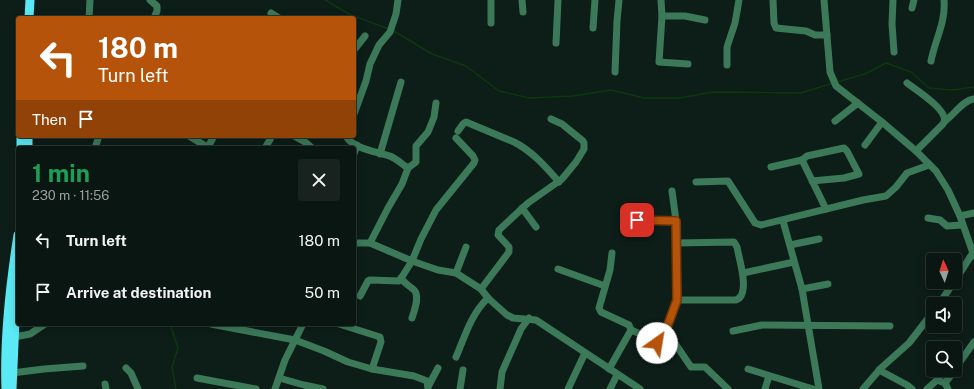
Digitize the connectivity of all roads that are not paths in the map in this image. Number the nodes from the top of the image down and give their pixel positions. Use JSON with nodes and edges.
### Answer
{"nodes":[{"id":1,"x":24,"y":0,"type":"edge"},
{"id":2,"x":30,"y":0,"type":"edge"},
{"id":3,"x":90,"y":0,"type":"edge"},
{"id":4,"x":150,"y":0,"type":"edge"},
{"id":5,"x":398,"y":0,"type":"edge"},
{"id":6,"x":491,"y":0,"type":"edge"},
{"id":7,"x":522,"y":0,"type":"edge"},
{"id":8,"x":558,"y":0,"type":"edge"},
{"id":9,"x":595,"y":0,"type":"edge"},
{"id":10,"x":619,"y":0,"type":"edge"},
{"id":11,"x":662,"y":0,"type":"edge"},
{"id":12,"x":739,"y":0,"type":"edge"},
{"id":13,"x":773,"y":0,"type":"edge"},
{"id":14,"x":824,"y":0,"type":"edge"},
{"id":15,"x":893,"y":0,"type":"edge"},
{"id":16,"x":944,"y":0,"type":"edge"},
{"id":17,"x":523,"y":12,"type":"dead end"},
{"id":18,"x":271,"y":13,"type":"dead end"},
{"id":19,"x":23,"y":16,"type":"edge"},
{"id":20,"x":29,"y":16,"type":"edge"},
{"id":21,"x":89,"y":16,"type":"edge"},
{"id":22,"x":155,"y":16,"type":"edge"},
{"id":23,"x":276,"y":16,"type":"edge"},
{"id":24,"x":662,"y":16,"type":"junction"},
{"id":25,"x":706,"y":20,"type":"dead end"},
{"id":26,"x":492,"y":23,"type":"dead end"},
{"id":27,"x":593,"y":28,"type":"dead end"},
{"id":28,"x":827,"y":35,"type":"junction"},
{"id":29,"x":365,"y":36,"type":"dead end"},
{"id":30,"x":556,"y":43,"type":"dead end"},
{"id":31,"x":356,"y":47,"type":"edge"},
{"id":32,"x":894,"y":52,"type":"dead end"},
{"id":33,"x":931,"y":61,"type":"dead end"},
{"id":34,"x":688,"y":64,"type":"dead end"},
{"id":35,"x":727,"y":65,"type":"dead end"},
{"id":36,"x":615,"y":72,"type":"dead end"},
{"id":37,"x":401,"y":82,"type":"dead end"},
{"id":38,"x":907,"y":83,"type":"dead end"},
{"id":39,"x":974,"y":99,"type":"edge"},
{"id":40,"x":436,"y":103,"type":"dead end"},
{"id":41,"x":858,"y":103,"type":"junction"},
{"id":42,"x":356,"y":108,"type":"edge"},
{"id":43,"x":551,"y":119,"type":"dead end"},
{"id":44,"x":835,"y":121,"type":"dead end"},
{"id":45,"x":945,"y":121,"type":"junction"},
{"id":46,"x":882,"y":122,"type":"junction"},
{"id":47,"x":192,"y":138,"type":"edge"},
{"id":48,"x":298,"y":138,"type":"edge"},
{"id":49,"x":347,"y":138,"type":"edge"},
{"id":50,"x":358,"y":145,"type":"junction"},
{"id":51,"x":864,"y":145,"type":"dead end"},
{"id":52,"x":206,"y":146,"type":"edge"},
{"id":53,"x":310,"y":146,"type":"edge"},
{"id":54,"x":356,"y":150,"type":"edge"},
{"id":55,"x":916,"y":151,"type":"junction"},
{"id":56,"x":380,"y":154,"type":"junction"},
{"id":57,"x":802,"y":160,"type":"junction"},
{"id":58,"x":929,"y":164,"type":"junction"},
{"id":59,"x":771,"y":167,"type":"dead end"},
{"id":60,"x":408,"y":168,"type":"junction"},
{"id":61,"x":559,"y":182,"type":"junction"},
{"id":62,"x":696,"y":182,"type":"dead end"},
{"id":63,"x":812,"y":182,"type":"junction"},
{"id":64,"x":672,"y":191,"type":"dead end"},
{"id":65,"x":522,"y":208,"type":"junction"},
{"id":66,"x":826,"y":209,"type":"junction"},
{"id":67,"x":974,"y":213,"type":"edge"},
{"id":68,"x":960,"y":216,"type":"junction"},
{"id":69,"x":928,"y":218,"type":"dead end"},
{"id":70,"x":624,"y":220,"type":"dead end"},
{"id":71,"x":676,"y":221,"type":"junction"},
{"id":72,"x":783,"y":221,"type":"junction"},
{"id":73,"x":962,"y":225,"type":"junction"},
{"id":74,"x":536,"y":227,"type":"dead end"},
{"id":75,"x":819,"y":240,"type":"dead end"},
{"id":76,"x":356,"y":243,"type":"edge"},
{"id":77,"x":370,"y":243,"type":"junction"},
{"id":78,"x":676,"y":244,"type":"junction"},
{"id":79,"x":790,"y":245,"type":"junction"},
{"id":80,"x":466,"y":247,"type":"dead end"},
{"id":81,"x":16,"y":251,"type":"edge"},
{"id":82,"x":612,"y":253,"type":"dead end"},
{"id":83,"x":973,"y":255,"type":"edge"},
{"id":84,"x":412,"y":261,"type":"junction"},
{"id":85,"x":794,"y":262,"type":"junction"},
{"id":86,"x":558,"y":269,"type":"dead end"},
{"id":87,"x":962,"y":271,"type":"edge"},
{"id":88,"x":456,"y":273,"type":"junction"},
{"id":89,"x":743,"y":273,"type":"junction"},
{"id":90,"x":401,"y":278,"type":"junction"},
{"id":91,"x":828,"y":284,"type":"dead end"},
{"id":92,"x":605,"y":286,"type":"junction"},
{"id":93,"x":481,"y":289,"type":"junction"},
{"id":94,"x":802,"y":289,"type":"junction"},
{"id":95,"x":360,"y":296,"type":"dead end"},
{"id":96,"x":488,"y":298,"type":"junction"},
{"id":97,"x":677,"y":300,"type":"junction"},
{"id":98,"x":16,"y":311,"type":"edge"},
{"id":99,"x":412,"y":318,"type":"dead end"},
{"id":100,"x":529,"y":318,"type":"junction"},
{"id":101,"x":926,"y":321,"type":"edge"},
{"id":102,"x":808,"y":325,"type":"junction"},
{"id":103,"x":42,"y":326,"type":"edge"},
{"id":104,"x":230,"y":326,"type":"edge"},
{"id":105,"x":302,"y":326,"type":"edge"},
{"id":106,"x":345,"y":326,"type":"edge"},
{"id":107,"x":890,"y":326,"type":"dead end"},
{"id":108,"x":250,"y":328,"type":"edge"},
{"id":109,"x":666,"y":330,"type":"junction"},
{"id":110,"x":733,"y":331,"type":"dead end"},
{"id":111,"x":633,"y":332,"type":"junction"},
{"id":112,"x":14,"y":336,"type":"junction"},
{"id":113,"x":295,"y":340,"type":"junction"},
{"id":114,"x":974,"y":342,"type":"edge"},
{"id":115,"x":585,"y":353,"type":"junction"},
{"id":116,"x":456,"y":357,"type":"dead end"},
{"id":117,"x":962,"y":360,"type":"edge"},
{"id":118,"x":83,"y":366,"type":"dead end"},
{"id":119,"x":126,"y":368,"type":"dead end"},
{"id":120,"x":438,"y":368,"type":"dead end"},
{"id":121,"x":372,"y":369,"type":"junction"},
{"id":122,"x":609,"y":369,"type":"junction"},
{"id":123,"x":748,"y":369,"type":"dead end"},
{"id":124,"x":463,"y":370,"type":"dead end"},
{"id":125,"x":879,"y":370,"type":"junction"},
{"id":126,"x":12,"y":373,"type":"junction"},
{"id":127,"x":617,"y":375,"type":"junction"},
{"id":128,"x":769,"y":376,"type":"junction"},
{"id":129,"x":951,"y":377,"type":"edge"},
{"id":130,"x":197,"y":378,"type":"dead end"},
{"id":131,"x":279,"y":378,"type":"junction"},
{"id":132,"x":946,"y":386,"type":"edge"},
{"id":133,"x":428,"y":387,"type":"edge"},
{"id":134,"x":6,"y":389,"type":"edge"},
{"id":135,"x":12,"y":389,"type":"edge"},
{"id":136,"x":138,"y":389,"type":"edge"},
{"id":137,"x":256,"y":389,"type":"edge"},
{"id":138,"x":275,"y":389,"type":"edge"},
{"id":139,"x":323,"y":389,"type":"edge"},
{"id":140,"x":460,"y":389,"type":"edge"},
{"id":141,"x":500,"y":389,"type":"edge"},
{"id":142,"x":568,"y":389,"type":"edge"},
{"id":143,"x":610,"y":389,"type":"edge"},
{"id":144,"x":640,"y":389,"type":"edge"},
{"id":145,"x":728,"y":389,"type":"edge"},
{"id":146,"x":765,"y":389,"type":"edge"},
{"id":147,"x":813,"y":389,"type":"edge"},
{"id":148,"x":819,"y":389,"type":"edge"},
{"id":149,"x":863,"y":389,"type":"edge"},
{"id":150,"x":912,"y":389,"type":"edge"},
{"id":151,"x":927,"y":389,"type":"edge"}],
"edges":[{"from":1,"to":19,"type":"main road"},
{"from":2,"to":20,"type":"main road"},
{"from":3,"to":21,"type":"street"},
{"from":4,"to":22,"type":"street"},
{"from":5,"to":42,"type":"street"},
{"from":6,"to":26,"type":"street"},
{"from":7,"to":17,"type":"street"},
{"from":8,"to":30,"type":"street"},
{"from":9,"to":27,"type":"street"},
{"from":10,"to":36,"type":"street"},
{"from":11,"to":24,"type":"street"},
{"from":12,"to":35,"type":"street"},
{"from":13,"to":28,"type":"street"},
{"from":14,"to":28,"type":"street"},
{"from":15,"to":32,"type":"street"},
{"from":16,"to":33,"type":"street"},
{"from":18,"to":23,"type":"street"},
{"from":24,"to":25,"type":"street"},
{"from":24,"to":34,"type":"street"},
{"from":28,"to":41,"type":"street"},
{"from":29,"to":31,"type":"street"},
{"from":37,"to":56,"type":"street"},
{"from":38,"to":45,"type":"street"},
{"from":39,"to":45,"type":"street"},
{"from":40,"to":60,"type":"street"},
{"from":41,"to":44,"type":"street"},
{"from":41,"to":46,"type":"street"},
{"from":43,"to":61,"type":"street"},
{"from":45,"to":55,"type":"street"},
{"from":46,"to":51,"type":"street"},
{"from":46,"to":55,"type":"street"},
{"from":47,"to":52,"type":"street"},
{"from":48,"to":53,"type":"street"},
{"from":49,"to":50,"type":"street"},
{"from":50,"to":54,"type":"street"},
{"from":50,"to":56,"type":"street"},
{"from":55,"to":58,"type":"street"},
{"from":56,"to":60,"type":"street"},
{"from":57,"to":59,"type":"street"},
{"from":57,"to":63,"type":"street"},
{"from":57,"to":63,"type":"street"},
{"from":58,"to":66,"type":"street"},
{"from":58,"to":68,"type":"street"},
{"from":60,"to":77,"type":"street"},
{"from":61,"to":65,"type":"street"},
{"from":61,"to":84,"type":"street"},
{"from":62,"to":72,"type":"street"},
{"from":63,"to":66,"type":"street"},
{"from":64,"to":71,"type":"street"},
{"from":65,"to":74,"type":"street"},
{"from":65,"to":93,"type":"street"},
{"from":66,"to":72,"type":"street"},
{"from":67,"to":68,"type":"street"},
{"from":68,"to":73,"type":"street"},
{"from":69,"to":73,"type":"street"},
{"from":70,"to":71,"type":"street"},
{"from":71,"to":78,"type":"street"},
{"from":72,"to":79,"type":"street"},
{"from":73,"to":83,"type":"street"},
{"from":75,"to":79,"type":"street"},
{"from":76,"to":77,"type":"street"},
{"from":77,"to":84,"type":"street"},
{"from":78,"to":89,"type":"street"},
{"from":78,"to":97,"type":"street"},
{"from":79,"to":85,"type":"street"},
{"from":80,"to":88,"type":"street"},
{"from":81,"to":134,"type":"main road"},
{"from":82,"to":92,"type":"street"},
{"from":83,"to":87,"type":"street"},
{"from":84,"to":88,"type":"street"},
{"from":84,"to":90,"type":"street"},
{"from":85,"to":89,"type":"street"},
{"from":85,"to":94,"type":"street"},
{"from":86,"to":92,"type":"street"},
{"from":88,"to":93,"type":"street"},
{"from":89,"to":97,"type":"street"},
{"from":90,"to":95,"type":"street"},
{"from":90,"to":99,"type":"street"},
{"from":91,"to":94,"type":"street"},
{"from":92,"to":111,"type":"street"},
{"from":93,"to":96,"type":"street"},
{"from":94,"to":102,"type":"street"},
{"from":96,"to":100,"type":"street"},
{"from":96,"to":116,"type":"street"},
{"from":97,"to":109,"type":"street"},
{"from":98,"to":112,"type":"main road"},
{"from":100,"to":115,"type":"street"},
{"from":100,"to":141,"type":"street"},
{"from":101,"to":125,"type":"street"},
{"from":102,"to":107,"type":"street"},
{"from":102,"to":110,"type":"street"},
{"from":102,"to":148,"type":"street"},
{"from":103,"to":112,"type":"street"},
{"from":104,"to":108,"type":"street"},
{"from":105,"to":113,"type":"street"},
{"from":106,"to":121,"type":"street"},
{"from":108,"to":113,"type":"street"},
{"from":109,"to":111,"type":"street"},
{"from":109,"to":145,"type":"street"},
{"from":111,"to":122,"type":"street"},
{"from":112,"to":126,"type":"main road"},
{"from":113,"to":121,"type":"street"},
{"from":113,"to":131,"type":"street"},
{"from":114,"to":117,"type":"street"},
{"from":115,"to":122,"type":"street"},
{"from":115,"to":142,"type":"street"},
{"from":118,"to":126,"type":"street"},
{"from":119,"to":136,"type":"street"},
{"from":120,"to":133,"type":"street"},
{"from":121,"to":133,"type":"street"},
{"from":122,"to":127,"type":"street"},
{"from":123,"to":128,"type":"street"},
{"from":124,"to":140,"type":"street"},
{"from":125,"to":149,"type":"street"},
{"from":125,"to":150,"type":"street"},
{"from":126,"to":135,"type":"main road"},
{"from":127,"to":143,"type":"street"},
{"from":127,"to":144,"type":"street"},
{"from":128,"to":146,"type":"street"},
{"from":128,"to":147,"type":"street"},
{"from":129,"to":132,"type":"street"},
{"from":130,"to":137,"type":"street"},
{"from":131,"to":138,"type":"street"},
{"from":131,"to":139,"type":"street"},
{"from":132,"to":151,"type":"street"}]}
